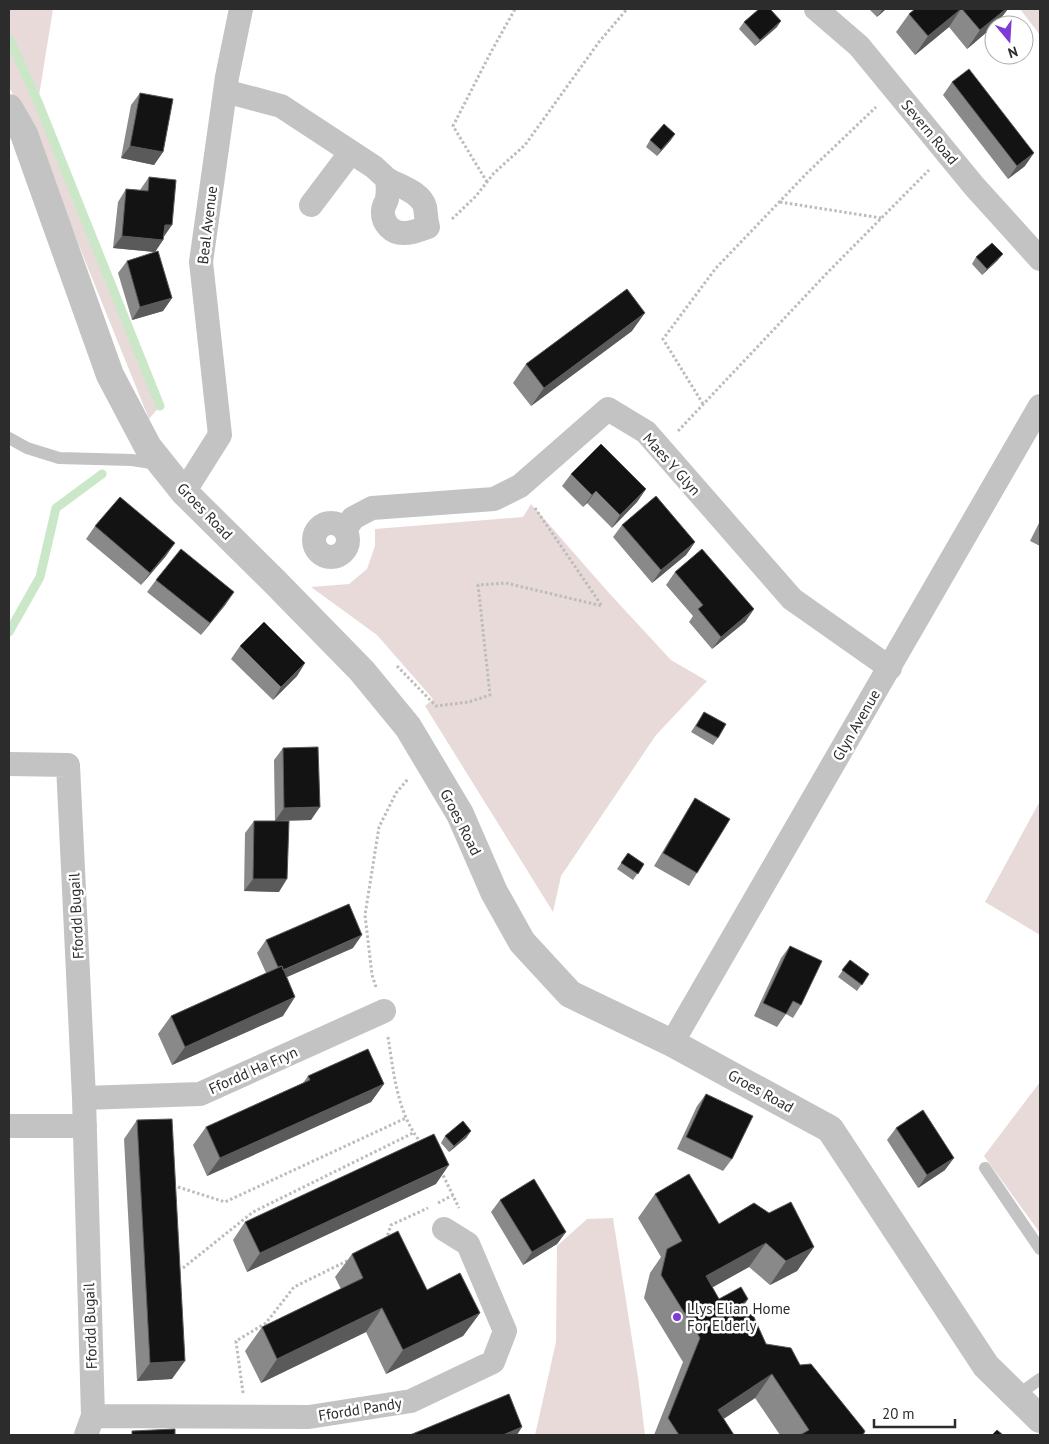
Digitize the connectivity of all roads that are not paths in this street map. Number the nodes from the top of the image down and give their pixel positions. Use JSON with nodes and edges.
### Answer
{"nodes":[{"id":1,"x":241,"y":9,"type":"edge"},
{"id":2,"x":816,"y":9,"type":"edge"},
{"id":3,"x":225,"y":91,"type":"junction"},
{"id":4,"x":9,"y":108,"type":"edge"},
{"id":5,"x":351,"y":152,"type":"junction"},
{"id":6,"x":387,"y":180,"type":"junction"},
{"id":7,"x":311,"y":205,"type":"dead end"},
{"id":8,"x":1040,"y":259,"type":"edge"},
{"id":9,"x":1040,"y":406,"type":"edge"},
{"id":10,"x":9,"y":438,"type":"edge"},
{"id":11,"x":163,"y":465,"type":"junction"},
{"id":12,"x":184,"y":492,"type":"junction"},
{"id":13,"x":345,"y":530,"type":"dead end"},
{"id":14,"x":890,"y":668,"type":"junction"},
{"id":15,"x":9,"y":764,"type":"edge"},
{"id":16,"x":384,"y":1011,"type":"dead end"},
{"id":17,"x":672,"y":1043,"type":"junction"},
{"id":18,"x":84,"y":1098,"type":"junction"},
{"id":19,"x":9,"y":1126,"type":"edge"},
{"id":20,"x":85,"y":1126,"type":"junction"},
{"id":21,"x":985,"y":1168,"type":"dead end"},
{"id":22,"x":444,"y":1229,"type":"dead end"},
{"id":23,"x":1040,"y":1249,"type":"edge"},
{"id":24,"x":1040,"y":1379,"type":"edge"},
{"id":25,"x":1016,"y":1396,"type":"junction"},
{"id":26,"x":1040,"y":1419,"type":"edge"},
{"id":27,"x":89,"y":1426,"type":"edge"},
{"id":28,"x":310,"y":1426,"type":"edge"}],
"edges":[{"from":1,"to":3,"type":"street","name":"Beal Avenue"},
{"from":2,"to":8,"type":"street","name":"Severn Road"},
{"from":3,"to":5,"type":"street"},
{"from":3,"to":12,"type":"street","name":"Beal Avenue"},
{"from":4,"to":11,"type":"street","name":"Groes Road"},
{"from":5,"to":6,"type":"street"},
{"from":5,"to":7,"type":"street"},
{"from":6,"to":6,"type":"street"},
{"from":9,"to":14,"type":"street","name":"Glyn Avenue"},
{"from":10,"to":11,"type":"lane"},
{"from":11,"to":12,"type":"street","name":"Groes Road"},
{"from":12,"to":17,"type":"street","name":"Groes Road"},
{"from":13,"to":14,"type":"street","name":"Maes Y Glyn"},
{"from":14,"to":17,"type":"street","name":"Glyn Avenue"},
{"from":15,"to":18,"type":"street","name":"Ffordd Bugail"},
{"from":16,"to":18,"type":"street","name":"Ffordd Ha Fryn"},
{"from":17,"to":25,"type":"street","name":"Groes Road"},
{"from":18,"to":20,"type":"street","name":"Ffordd Bugail"},
{"from":19,"to":20,"type":"street"},
{"from":20,"to":27,"type":"street","name":"Ffordd Bugail"},
{"from":21,"to":23,"type":"lane"},
{"from":22,"to":28,"type":"street","name":"Ffordd Pandy"},
{"from":24,"to":25,"type":"lane"},
{"from":25,"to":26,"type":"street","name":"Groes Road"},
{"from":27,"to":28,"type":"street","name":"Ffordd Pandy"}]}
